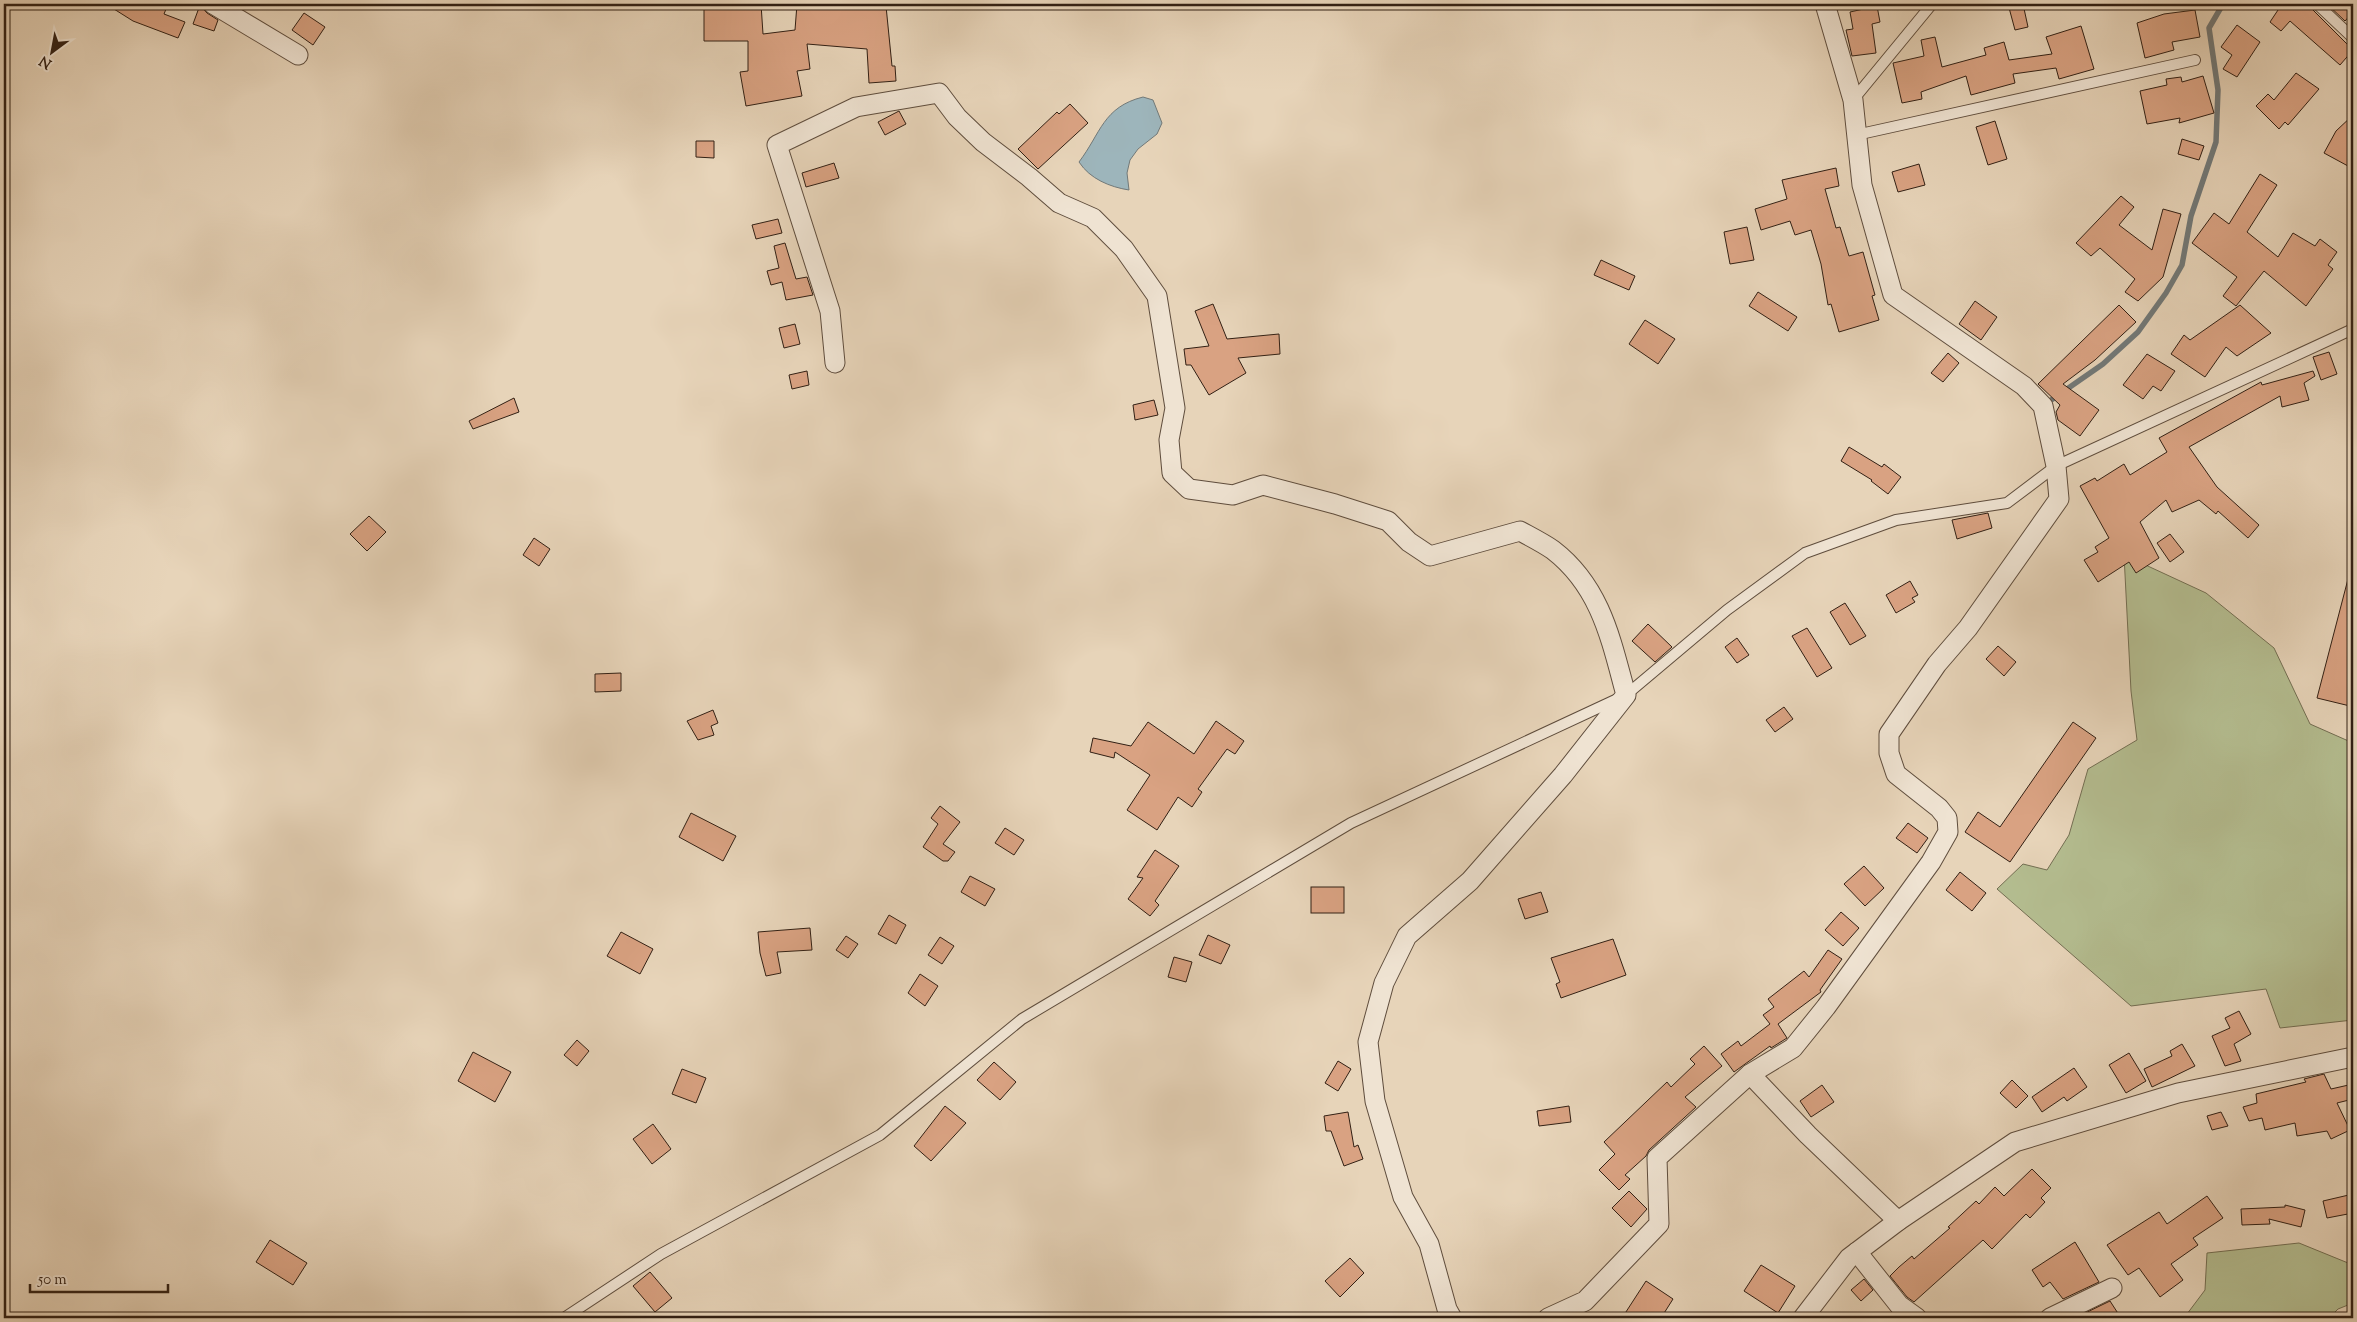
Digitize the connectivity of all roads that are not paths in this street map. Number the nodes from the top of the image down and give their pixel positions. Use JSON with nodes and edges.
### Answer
{"nodes":[{"id":1,"x":213,"y":4,"type":"edge"},
{"id":2,"x":1825,"y":4,"type":"edge"},
{"id":3,"x":1932,"y":4,"type":"edge"},
{"id":4,"x":2317,"y":4,"type":"edge"},
{"id":5,"x":2353,"y":38,"type":"edge"},
{"id":6,"x":298,"y":55,"type":"dead end"},
{"id":7,"x":2195,"y":60,"type":"dead end"},
{"id":8,"x":1854,"y":100,"type":"junction"},
{"id":9,"x":1856,"y":135,"type":"junction"},
{"id":10,"x":2353,"y":320,"type":"edge"},
{"id":11,"x":2353,"y":329,"type":"edge"},
{"id":12,"x":835,"y":363,"type":"dead end"},
{"id":13,"x":2056,"y":466,"type":"junction"},
{"id":14,"x":1626,"y":696,"type":"junction"},
{"id":15,"x":2353,"y":1057,"type":"edge"},
{"id":16,"x":1750,"y":1074,"type":"junction"},
{"id":17,"x":1898,"y":1221,"type":"junction"},
{"id":18,"x":1857,"y":1252,"type":"junction"},
{"id":19,"x":2112,"y":1288,"type":"dead end"},
{"id":20,"x":564,"y":1318,"type":"edge"},
{"id":21,"x":1452,"y":1318,"type":"edge"},
{"id":22,"x":1548,"y":1318,"type":"edge"},
{"id":23,"x":1803,"y":1318,"type":"edge"},
{"id":24,"x":1917,"y":1318,"type":"edge"},
{"id":25,"x":2050,"y":1318,"type":"edge"}],
"edges":[{"from":1,"to":6,"type":"street"},
{"from":2,"to":8,"type":"street"},
{"from":3,"to":8,"type":"lane"},
{"from":4,"to":5,"type":"lane"},
{"from":7,"to":9,"type":"lane"},
{"from":8,"to":9,"type":"street"},
{"from":9,"to":13,"type":"street"},
{"from":10,"to":11,"type":"lane"},
{"from":11,"to":13,"type":"lane"},
{"from":12,"to":14,"type":"street"},
{"from":13,"to":14,"type":"lane"},
{"from":13,"to":16,"type":"street"},
{"from":14,"to":20,"type":"lane"},
{"from":14,"to":21,"type":"street"},
{"from":15,"to":17,"type":"street"},
{"from":16,"to":17,"type":"street"},
{"from":16,"to":22,"type":"street"},
{"from":17,"to":18,"type":"street"},
{"from":18,"to":23,"type":"street"},
{"from":18,"to":24,"type":"street"},
{"from":19,"to":25,"type":"street"}]}
